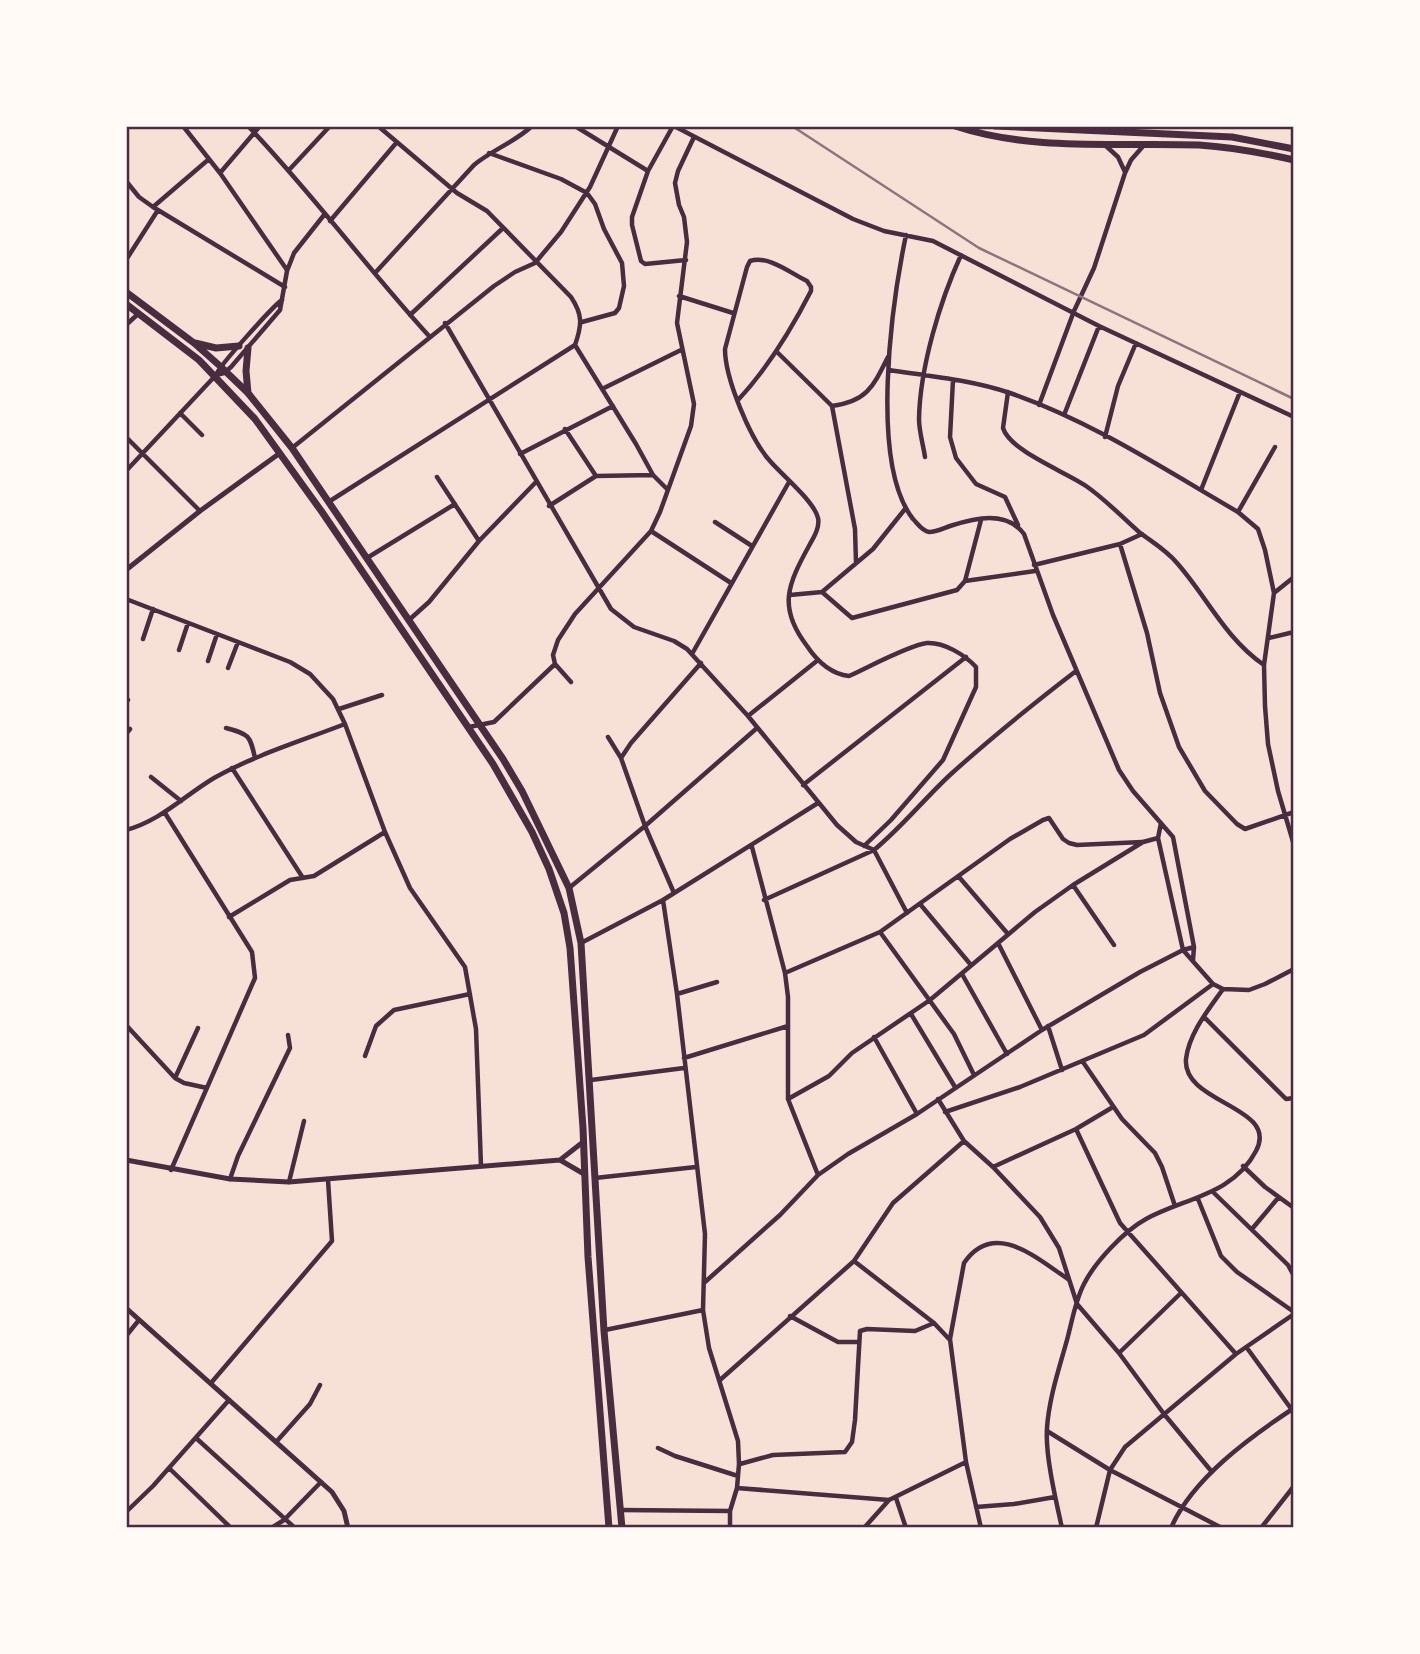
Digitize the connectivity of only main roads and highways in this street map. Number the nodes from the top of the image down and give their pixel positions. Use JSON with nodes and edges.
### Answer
{"nodes":[{"id":1,"x":955,"y":126,"type":"edge"},
{"id":2,"x":995,"y":126,"type":"edge"},
{"id":3,"x":1048,"y":129,"type":"junction"},
{"id":4,"x":1232,"y":137,"type":"junction"},
{"id":5,"x":1047,"y":143,"type":"junction"},
{"id":6,"x":1232,"y":149,"type":"junction"},
{"id":7,"x":1294,"y":149,"type":"edge"},
{"id":8,"x":1294,"y":160,"type":"edge"},
{"id":9,"x":126,"y":292,"type":"edge"},
{"id":10,"x":126,"y":304,"type":"edge"},
{"id":11,"x":194,"y":342,"type":"junction"},
{"id":12,"x":239,"y":346,"type":"road end"},
{"id":13,"x":248,"y":348,"type":"road end"},
{"id":14,"x":248,"y":393,"type":"junction"},
{"id":15,"x":599,"y":1255,"type":"junction"},
{"id":16,"x":588,"y":1256,"type":"junction"},
{"id":17,"x":615,"y":1462,"type":"junction"},
{"id":18,"x":604,"y":1463,"type":"junction"},
{"id":19,"x":609,"y":1528,"type":"edge"},
{"id":20,"x":622,"y":1528,"type":"edge"}],
"edges":[{"from":1,"to":5,"type":"main road"},
{"from":2,"to":3,"type":"main road"},
{"from":3,"to":4,"type":"main road"},
{"from":3,"to":5,"type":"main road"},
{"from":4,"to":6,"type":"main road"},
{"from":4,"to":7,"type":"main road"},
{"from":5,"to":6,"type":"main road"},
{"from":6,"to":8,"type":"main road"},
{"from":9,"to":11,"type":"main road"},
{"from":10,"to":16,"type":"main road"},
{"from":11,"to":12,"type":"main road"},
{"from":11,"to":14,"type":"main road"},
{"from":13,"to":14,"type":"main road"},
{"from":14,"to":15,"type":"main road"},
{"from":15,"to":16,"type":"main road"},
{"from":15,"to":17,"type":"main road"},
{"from":16,"to":18,"type":"main road"},
{"from":17,"to":18,"type":"main road"},
{"from":17,"to":20,"type":"main road"},
{"from":18,"to":19,"type":"main road"}]}
